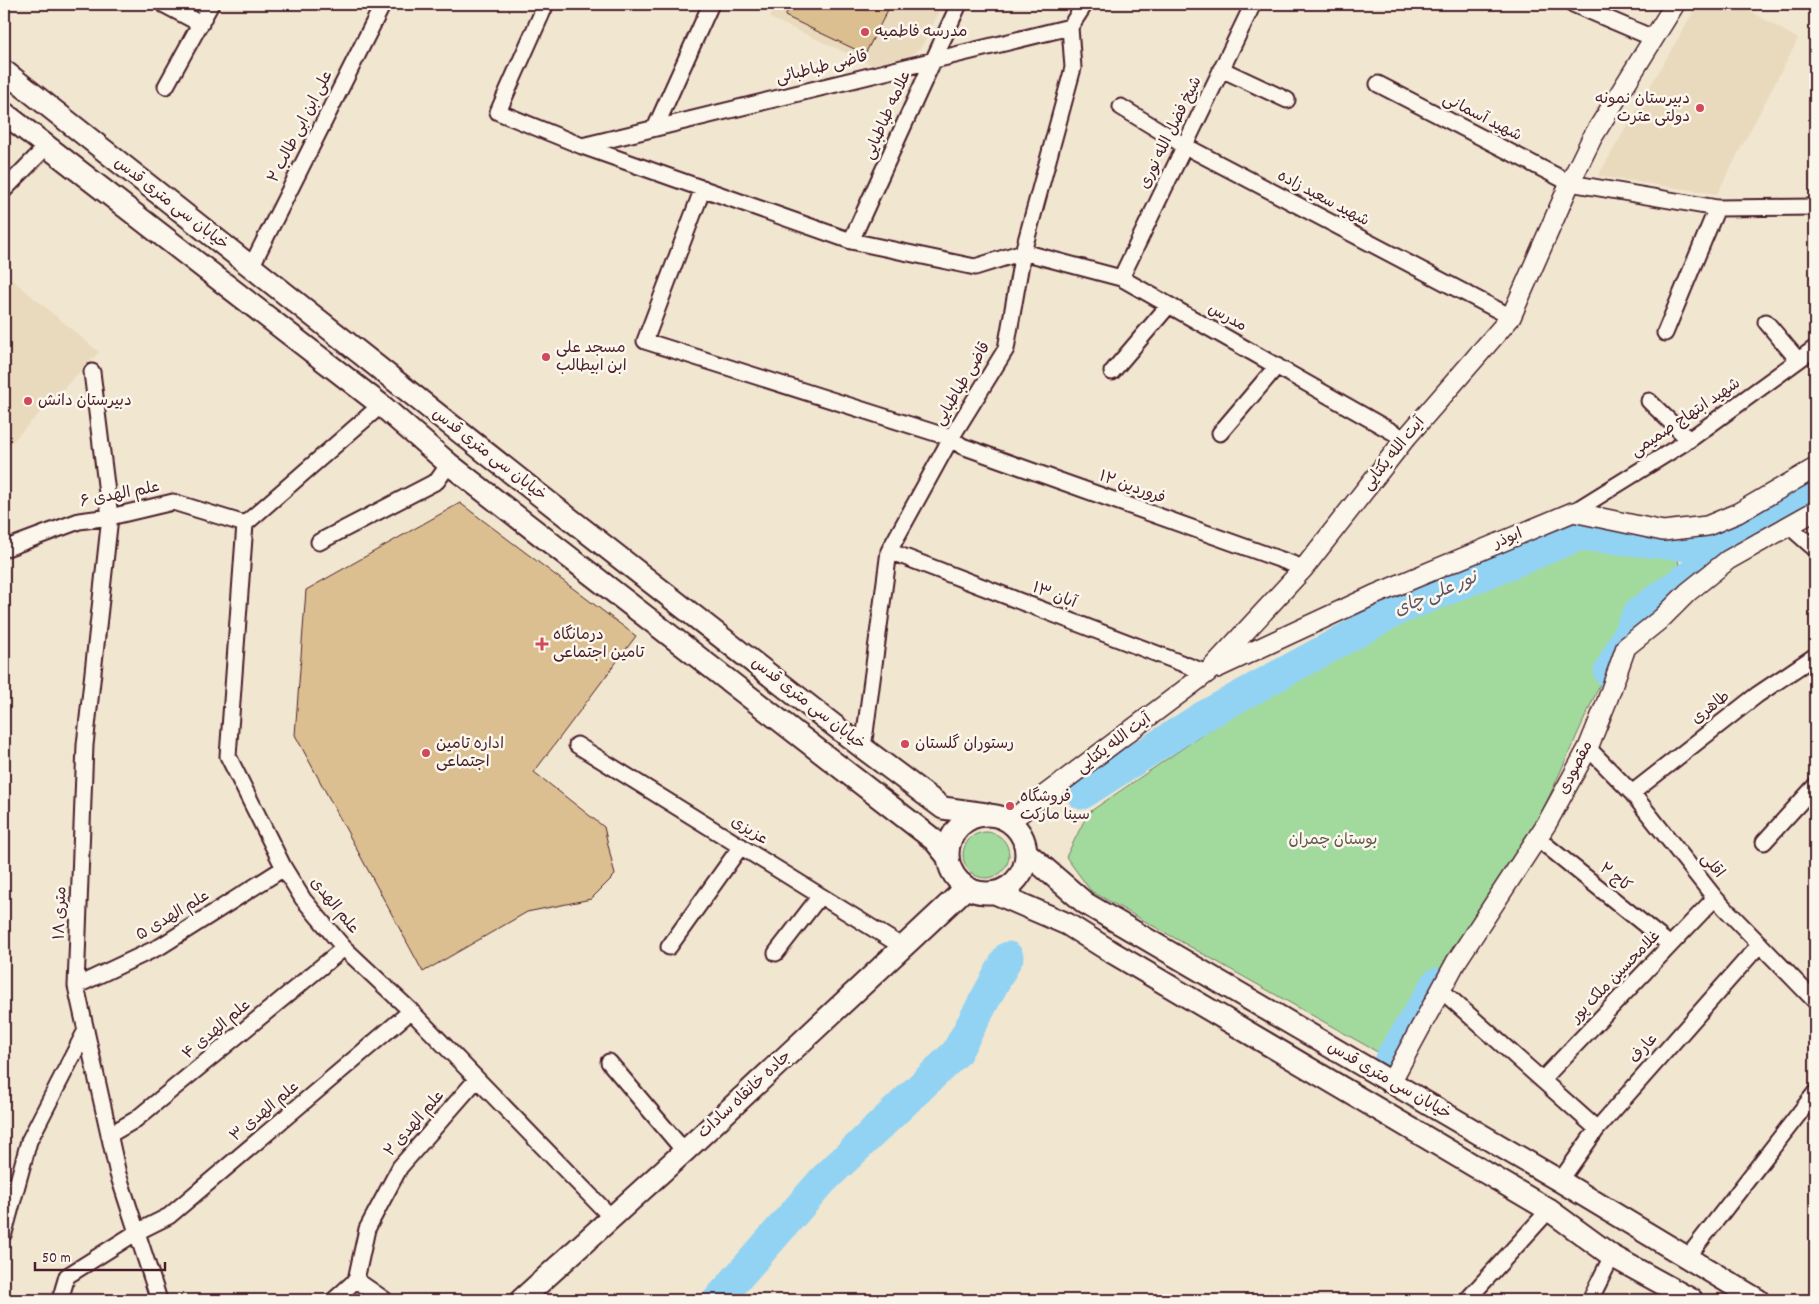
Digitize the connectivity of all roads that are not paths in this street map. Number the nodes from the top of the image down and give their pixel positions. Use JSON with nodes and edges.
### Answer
{"nodes":[{"id":1,"x":163,"y":4,"type":"edge"},
{"id":2,"x":211,"y":4,"type":"edge"},
{"id":3,"x":383,"y":4,"type":"edge"},
{"id":4,"x":546,"y":4,"type":"edge"},
{"id":5,"x":711,"y":4,"type":"edge"},
{"id":6,"x":958,"y":4,"type":"edge"},
{"id":7,"x":1085,"y":4,"type":"edge"},
{"id":8,"x":1253,"y":4,"type":"edge"},
{"id":9,"x":1574,"y":4,"type":"edge"},
{"id":10,"x":1675,"y":4,"type":"edge"},
{"id":11,"x":201,"y":24,"type":"junction"},
{"id":12,"x":1070,"y":27,"type":"junction"},
{"id":13,"x":1653,"y":38,"type":"junction"},
{"id":14,"x":932,"y":60,"type":"junction"},
{"id":15,"x":1221,"y":69,"type":"junction"},
{"id":16,"x":4,"y":71,"type":"edge"},
{"id":17,"x":1378,"y":84,"type":"dead end"},
{"id":18,"x":166,"y":86,"type":"dead end"},
{"id":19,"x":1287,"y":100,"type":"dead end"},
{"id":20,"x":1121,"y":107,"type":"dead end"},
{"id":21,"x":4,"y":113,"type":"edge"},
{"id":22,"x":656,"y":126,"type":"junction"},
{"id":23,"x":582,"y":146,"type":"junction"},
{"id":24,"x":1185,"y":146,"type":"junction"},
{"id":25,"x":46,"y":147,"type":"junction"},
{"id":26,"x":1570,"y":183,"type":"junction"},
{"id":27,"x":704,"y":188,"type":"junction"},
{"id":28,"x":4,"y":190,"type":"edge"},
{"id":29,"x":1815,"y":207,"type":"edge"},
{"id":30,"x":1716,"y":208,"type":"junction"},
{"id":31,"x":851,"y":241,"type":"junction"},
{"id":32,"x":1022,"y":252,"type":"junction"},
{"id":33,"x":251,"y":266,"type":"junction"},
{"id":34,"x":1121,"y":278,"type":"junction"},
{"id":35,"x":1169,"y":305,"type":"junction"},
{"id":36,"x":1511,"y":317,"type":"junction"},
{"id":37,"x":1766,"y":322,"type":"dead end"},
{"id":38,"x":1665,"y":332,"type":"dead end"},
{"id":39,"x":1815,"y":348,"type":"edge"},
{"id":40,"x":1798,"y":360,"type":"junction"},
{"id":41,"x":1277,"y":366,"type":"junction"},
{"id":42,"x":92,"y":372,"type":"dead end"},
{"id":43,"x":1112,"y":372,"type":"dead end"},
{"id":44,"x":1649,"y":401,"type":"dead end"},
{"id":45,"x":381,"y":405,"type":"junction"},
{"id":46,"x":1220,"y":433,"type":"dead end"},
{"id":47,"x":951,"y":438,"type":"junction"},
{"id":48,"x":1405,"y":438,"type":"junction"},
{"id":49,"x":1689,"y":440,"type":"junction"},
{"id":50,"x":450,"y":464,"type":"junction"},
{"id":51,"x":1815,"y":468,"type":"edge"},
{"id":52,"x":533,"y":490,"type":"junction"},
{"id":53,"x":1815,"y":511,"type":"edge"},
{"id":54,"x":1573,"y":512,"type":"junction"},
{"id":55,"x":512,"y":513,"type":"junction"},
{"id":56,"x":110,"y":517,"type":"junction"},
{"id":57,"x":245,"y":524,"type":"junction"},
{"id":58,"x":1789,"y":526,"type":"junction"},
{"id":59,"x":319,"y":542,"type":"dead end"},
{"id":60,"x":4,"y":549,"type":"edge"},
{"id":61,"x":1815,"y":549,"type":"edge"},
{"id":62,"x":889,"y":551,"type":"junction"},
{"id":63,"x":1304,"y":568,"type":"junction"},
{"id":64,"x":1815,"y":656,"type":"edge"},
{"id":65,"x":1207,"y":673,"type":"junction"},
{"id":66,"x":577,"y":745,"type":"dead end"},
{"id":67,"x":863,"y":748,"type":"junction"},
{"id":68,"x":1588,"y":748,"type":"junction"},
{"id":69,"x":1815,"y":786,"type":"edge"},
{"id":70,"x":1632,"y":793,"type":"junction"},
{"id":71,"x":986,"y":814,"type":"junction"},
{"id":72,"x":1010,"y":822,"type":"junction"},
{"id":73,"x":1537,"y":838,"type":"junction"},
{"id":74,"x":1764,"y":842,"type":"dead end"},
{"id":75,"x":741,"y":846,"type":"junction"},
{"id":76,"x":1027,"y":853,"type":"junction"},
{"id":77,"x":947,"y":856,"type":"junction"},
{"id":78,"x":284,"y":868,"type":"junction"},
{"id":79,"x":966,"y":888,"type":"junction"},
{"id":80,"x":995,"y":893,"type":"junction"},
{"id":81,"x":820,"y":896,"type":"junction"},
{"id":82,"x":1715,"y":898,"type":"junction"},
{"id":83,"x":1760,"y":944,"type":"junction"},
{"id":84,"x":1670,"y":945,"type":"junction"},
{"id":85,"x":669,"y":947,"type":"dead end"},
{"id":86,"x":903,"y":947,"type":"junction"},
{"id":87,"x":344,"y":948,"type":"junction"},
{"id":88,"x":776,"y":954,"type":"dead end"},
{"id":89,"x":76,"y":986,"type":"junction"},
{"id":90,"x":1441,"y":990,"type":"junction"},
{"id":91,"x":1815,"y":1000,"type":"edge"},
{"id":92,"x":411,"y":1011,"type":"junction"},
{"id":93,"x":86,"y":1030,"type":"junction"},
{"id":94,"x":609,"y":1062,"type":"dead end"},
{"id":95,"x":477,"y":1079,"type":"junction"},
{"id":96,"x":1542,"y":1080,"type":"junction"},
{"id":97,"x":1391,"y":1082,"type":"junction"},
{"id":98,"x":1815,"y":1093,"type":"edge"},
{"id":99,"x":1597,"y":1129,"type":"junction"},
{"id":100,"x":109,"y":1135,"type":"junction"},
{"id":101,"x":685,"y":1152,"type":"junction"},
{"id":102,"x":1560,"y":1181,"type":"junction"},
{"id":103,"x":1549,"y":1210,"type":"junction"},
{"id":104,"x":612,"y":1218,"type":"junction"},
{"id":105,"x":137,"y":1232,"type":"junction"},
{"id":106,"x":4,"y":1233,"type":"edge"},
{"id":107,"x":1612,"y":1256,"type":"junction"},
{"id":108,"x":1687,"y":1258,"type":"junction"},
{"id":109,"x":356,"y":1280,"type":"junction"},
{"id":110,"x":60,"y":1300,"type":"edge"},
{"id":111,"x":159,"y":1300,"type":"edge"},
{"id":112,"x":334,"y":1300,"type":"edge"},
{"id":113,"x":385,"y":1300,"type":"edge"},
{"id":114,"x":521,"y":1300,"type":"edge"},
{"id":115,"x":1467,"y":1300,"type":"edge"},
{"id":116,"x":1590,"y":1300,"type":"edge"},
{"id":117,"x":1692,"y":1300,"type":"edge"},
{"id":118,"x":1758,"y":1300,"type":"edge"}],
"edges":[{"from":1,"to":11,"type":"street"},
{"from":2,"to":11,"type":"street"},
{"from":3,"to":33,"type":"street","name":"علی ابن ابی طالب ۲"},
{"from":4,"to":23,"type":"street"},
{"from":5,"to":22,"type":"street"},
{"from":6,"to":14,"type":"street","name":"علامه طباطبایی"},
{"from":7,"to":12,"type":"street"},
{"from":8,"to":15,"type":"street","name":"شیخ فضل الله نوری"},
{"from":9,"to":13,"type":"street"},
{"from":10,"to":13,"type":"street","name":"آیت الله یکتایی"},
{"from":11,"to":18,"type":"street"},
{"from":12,"to":14,"type":"street","name":"قاضی طباطبائی"},
{"from":12,"to":32,"type":"street","name":"قاضی طباطبایی"},
{"from":13,"to":26,"type":"street","name":"آیت الله یکتایی"},
{"from":14,"to":22,"type":"street","name":"قاضی طباطبائی"},
{"from":14,"to":31,"type":"street","name":"علامه طباطبایی"},
{"from":15,"to":19,"type":"street"},
{"from":15,"to":24,"type":"street","name":"شیخ فضل الله نوری"},
{"from":16,"to":33,"type":"main road","name":"خیابان سی متری قدس"},
{"from":17,"to":26,"type":"street","name":"شهید آسمانی"},
{"from":20,"to":24,"type":"street","name":"شهید سعید زاده"},
{"from":21,"to":25,"type":"main road","name":"خیابان سی متری قدس"},
{"from":22,"to":23,"type":"street","name":"قاضی طباطبائی"},
{"from":23,"to":27,"type":"street"},
{"from":24,"to":34,"type":"street","name":"شیخ فضل الله نوری"},
{"from":24,"to":36,"type":"street","name":"شهید سعید زاده"},
{"from":25,"to":28,"type":"street"},
{"from":25,"to":45,"type":"main road","name":"خیابان سی متری قدس"},
{"from":26,"to":30,"type":"street","name":"شهید آسمانی"},
{"from":26,"to":36,"type":"street","name":"آیت الله یکتایی"},
{"from":27,"to":31,"type":"street"},
{"from":27,"to":47,"type":"street","name":"۱۲ فروردین"},
{"from":29,"to":30,"type":"street","name":"شهید آسمانی"},
{"from":30,"to":38,"type":"street"},
{"from":31,"to":32,"type":"street"},
{"from":32,"to":34,"type":"street","name":"مدرس"},
{"from":32,"to":47,"type":"street","name":"قاضی طباطبایی"},
{"from":33,"to":52,"type":"main road","name":"خیابان سی متری قدس"},
{"from":34,"to":35,"type":"street","name":"مدرس"},
{"from":35,"to":41,"type":"street","name":"مدرس"},
{"from":35,"to":43,"type":"street"},
{"from":36,"to":48,"type":"street","name":"آیت الله یکتایی"},
{"from":37,"to":40,"type":"street"},
{"from":39,"to":40,"type":"street","name":"شهید ابتهاج صمیمی"},
{"from":40,"to":49,"type":"street","name":"شهید ابتهاج صمیمی"},
{"from":41,"to":46,"type":"street"},
{"from":41,"to":48,"type":"street","name":"مدرس"},
{"from":42,"to":56,"type":"street","name":"۱۸ متری"},
{"from":44,"to":49,"type":"street"},
{"from":45,"to":50,"type":"main road","name":"خیابان سی متری قدس"},
{"from":45,"to":57,"type":"street"},
{"from":47,"to":62,"type":"street","name":"قاضی طباطبایی"},
{"from":47,"to":63,"type":"street","name":"۱۲ فروردین"},
{"from":48,"to":63,"type":"street","name":"آیت الله یکتایی"},
{"from":49,"to":54,"type":"street","name":"شهید ابتهاج صمیمی"},
{"from":50,"to":55,"type":"main road","name":"خیابان سی متری قدس"},
{"from":50,"to":59,"type":"street"},
{"from":51,"to":54,"type":"street"},
{"from":52,"to":55,"type":"main road"},
{"from":52,"to":67,"type":"main road","name":"خیابان سی متری قدس"},
{"from":53,"to":58,"type":"street","name":"مقصودی"},
{"from":54,"to":65,"type":"street","name":"ابوذر"},
{"from":55,"to":77,"type":"main road","name":"خیابان سی متری قدس"},
{"from":56,"to":57,"type":"street","name":"علم الهدی ۶"},
{"from":56,"to":60,"type":"street","name":"علم الهدی ۶"},
{"from":56,"to":89,"type":"street","name":"۱۸ متری"},
{"from":57,"to":78,"type":"street","name":"علم الهدی"},
{"from":58,"to":61,"type":"street"},
{"from":58,"to":68,"type":"street","name":"مقصودی"},
{"from":62,"to":65,"type":"street","name":"۱۳ آبان"},
{"from":62,"to":67,"type":"street","name":"قاضی طباطبایی"},
{"from":63,"to":65,"type":"street","name":"آیت الله یکتایی"},
{"from":64,"to":70,"type":"street","name":"طاهری"},
{"from":65,"to":72,"type":"street","name":"آیت الله یکتایی"},
{"from":66,"to":75,"type":"street","name":"عزیزی"},
{"from":67,"to":71,"type":"main road","name":"خیابان سی متری قدس"},
{"from":68,"to":70,"type":"street","name":"اقلی"},
{"from":68,"to":73,"type":"street","name":"مقصودی"},
{"from":69,"to":74,"type":"street"},
{"from":70,"to":82,"type":"street","name":"اقلی"},
{"from":71,"to":72,"type":"main road"},
{"from":71,"to":77,"type":"main road"},
{"from":72,"to":76,"type":"main road"},
{"from":73,"to":84,"type":"street","name":"کاج ۲"},
{"from":73,"to":90,"type":"street","name":"مقصودی"},
{"from":75,"to":81,"type":"street","name":"عزیزی"},
{"from":75,"to":85,"type":"street"},
{"from":76,"to":80,"type":"main road"},
{"from":76,"to":97,"type":"main road","name":"خیابان سی متری قدس"},
{"from":77,"to":79,"type":"main road"},
{"from":78,"to":87,"type":"street","name":"علم الهدی"},
{"from":78,"to":89,"type":"street","name":"علم الهدی ۵"},
{"from":79,"to":80,"type":"main road"},
{"from":79,"to":86,"type":"main road","name":"جاده خانقاه سادات"},
{"from":80,"to":103,"type":"main road","name":"خیابان سی متری قدس"},
{"from":81,"to":86,"type":"street","name":"عزیزی"},
{"from":81,"to":88,"type":"street"},
{"from":82,"to":83,"type":"street","name":"اقلی"},
{"from":82,"to":84,"type":"street","name":"غلامحسین ملک پور"},
{"from":83,"to":91,"type":"street","name":"اقلی"},
{"from":83,"to":99,"type":"street","name":"عارف"},
{"from":84,"to":96,"type":"street","name":"غلامحسین ملک پور"},
{"from":86,"to":101,"type":"main road","name":"جاده خانقاه سادات"},
{"from":87,"to":92,"type":"street","name":"علم الهدی"},
{"from":87,"to":100,"type":"street","name":"علم الهدی ۴"},
{"from":89,"to":93,"type":"street","name":"۱۸ متری"},
{"from":90,"to":96,"type":"street"},
{"from":90,"to":97,"type":"street","name":"مقصودی"},
{"from":92,"to":95,"type":"street","name":"علم الهدی"},
{"from":92,"to":105,"type":"street","name":"علم الهدی ۳"},
{"from":93,"to":100,"type":"street","name":"۱۸ متری"},
{"from":93,"to":106,"type":"street"},
{"from":94,"to":101,"type":"street"},
{"from":95,"to":104,"type":"street","name":"علم الهدی"},
{"from":95,"to":109,"type":"street","name":"علم الهدی ۲"},
{"from":96,"to":99,"type":"street"},
{"from":97,"to":102,"type":"main road","name":"خیابان سی متری قدس"},
{"from":98,"to":108,"type":"street"},
{"from":99,"to":102,"type":"street","name":"عارف"},
{"from":100,"to":105,"type":"street","name":"۱۸ متری"},
{"from":101,"to":104,"type":"main road","name":"جاده خانقاه سادات"},
{"from":102,"to":108,"type":"main road","name":"خیابان سی متری قدس"},
{"from":103,"to":107,"type":"main road","name":"خیابان سی متری قدس"},
{"from":103,"to":115,"type":"street"},
{"from":104,"to":114,"type":"main road","name":"جاده خانقاه سادات"},
{"from":105,"to":110,"type":"street","name":"علم الهدی ۳"},
{"from":105,"to":111,"type":"street","name":"۱۸ متری"},
{"from":107,"to":116,"type":"street"},
{"from":107,"to":117,"type":"main road","name":"خیابان سی متری قدس"},
{"from":108,"to":118,"type":"main road","name":"خیابان سی متری قدس"},
{"from":109,"to":112,"type":"street"},
{"from":109,"to":113,"type":"street"}]}
